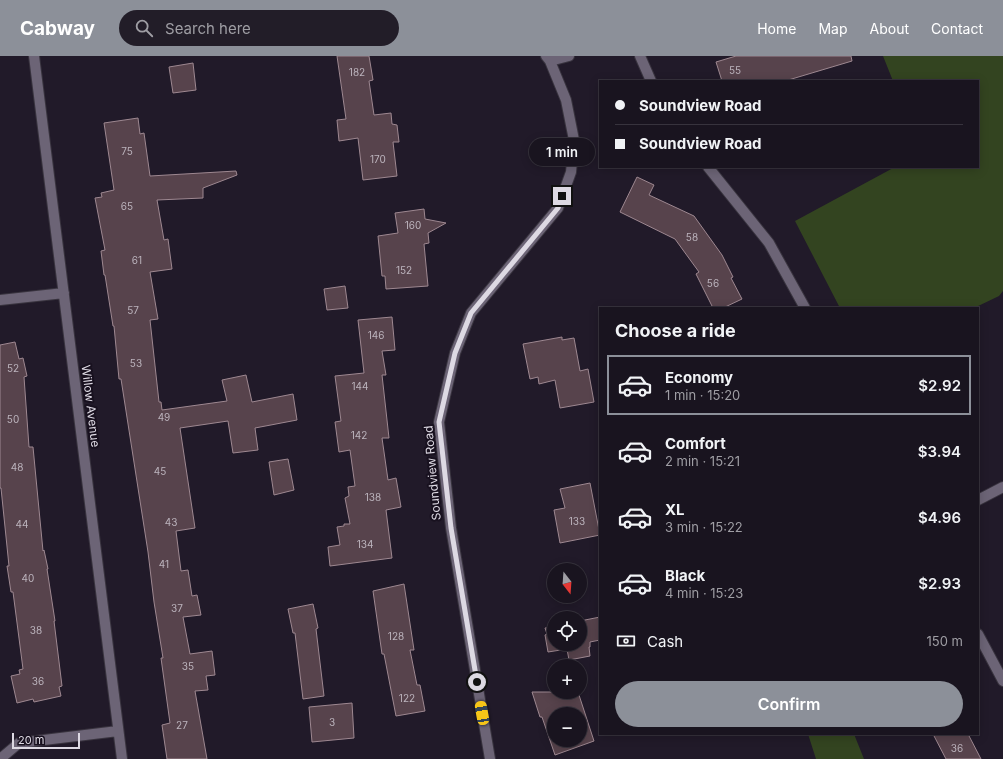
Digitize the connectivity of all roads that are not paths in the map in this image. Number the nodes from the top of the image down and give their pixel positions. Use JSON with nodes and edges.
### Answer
{"nodes":[{"id":1,"x":34,"y":56,"type":"edge"},
{"id":2,"x":569,"y":56,"type":"edge"},
{"id":3,"x":640,"y":56,"type":"edge"},
{"id":4,"x":548,"y":58,"type":"edge"},
{"id":5,"x":651,"y":80,"type":"edge"},
{"id":6,"x":709,"y":168,"type":"edge"},
{"id":7,"x":64,"y":293,"type":"junction"},
{"id":8,"x":0,"y":300,"type":"edge"},
{"id":9,"x":804,"y":307,"type":"edge"},
{"id":10,"x":1003,"y":487,"type":"edge"},
{"id":11,"x":979,"y":499,"type":"edge"},
{"id":12,"x":979,"y":636,"type":"edge"},
{"id":13,"x":1003,"y":681,"type":"edge"},
{"id":14,"x":118,"y":731,"type":"junction"},
{"id":15,"x":0,"y":759,"type":"edge"},
{"id":16,"x":122,"y":759,"type":"edge"},
{"id":17,"x":490,"y":759,"type":"edge"}],
"edges":[{"from":1,"to":7,"type":"street","name":"Willow Avenue"},
{"from":2,"to":4,"type":"street"},
{"from":3,"to":5,"type":"street"},
{"from":4,"to":17,"type":"street","name":"Soundview Road"},
{"from":6,"to":9,"type":"street"},
{"from":7,"to":8,"type":"street"},
{"from":7,"to":14,"type":"street","name":"Willow Avenue"},
{"from":10,"to":11,"type":"street"},
{"from":12,"to":13,"type":"street"},
{"from":14,"to":15,"type":"street"},
{"from":14,"to":16,"type":"street","name":"Willow Avenue"}]}
